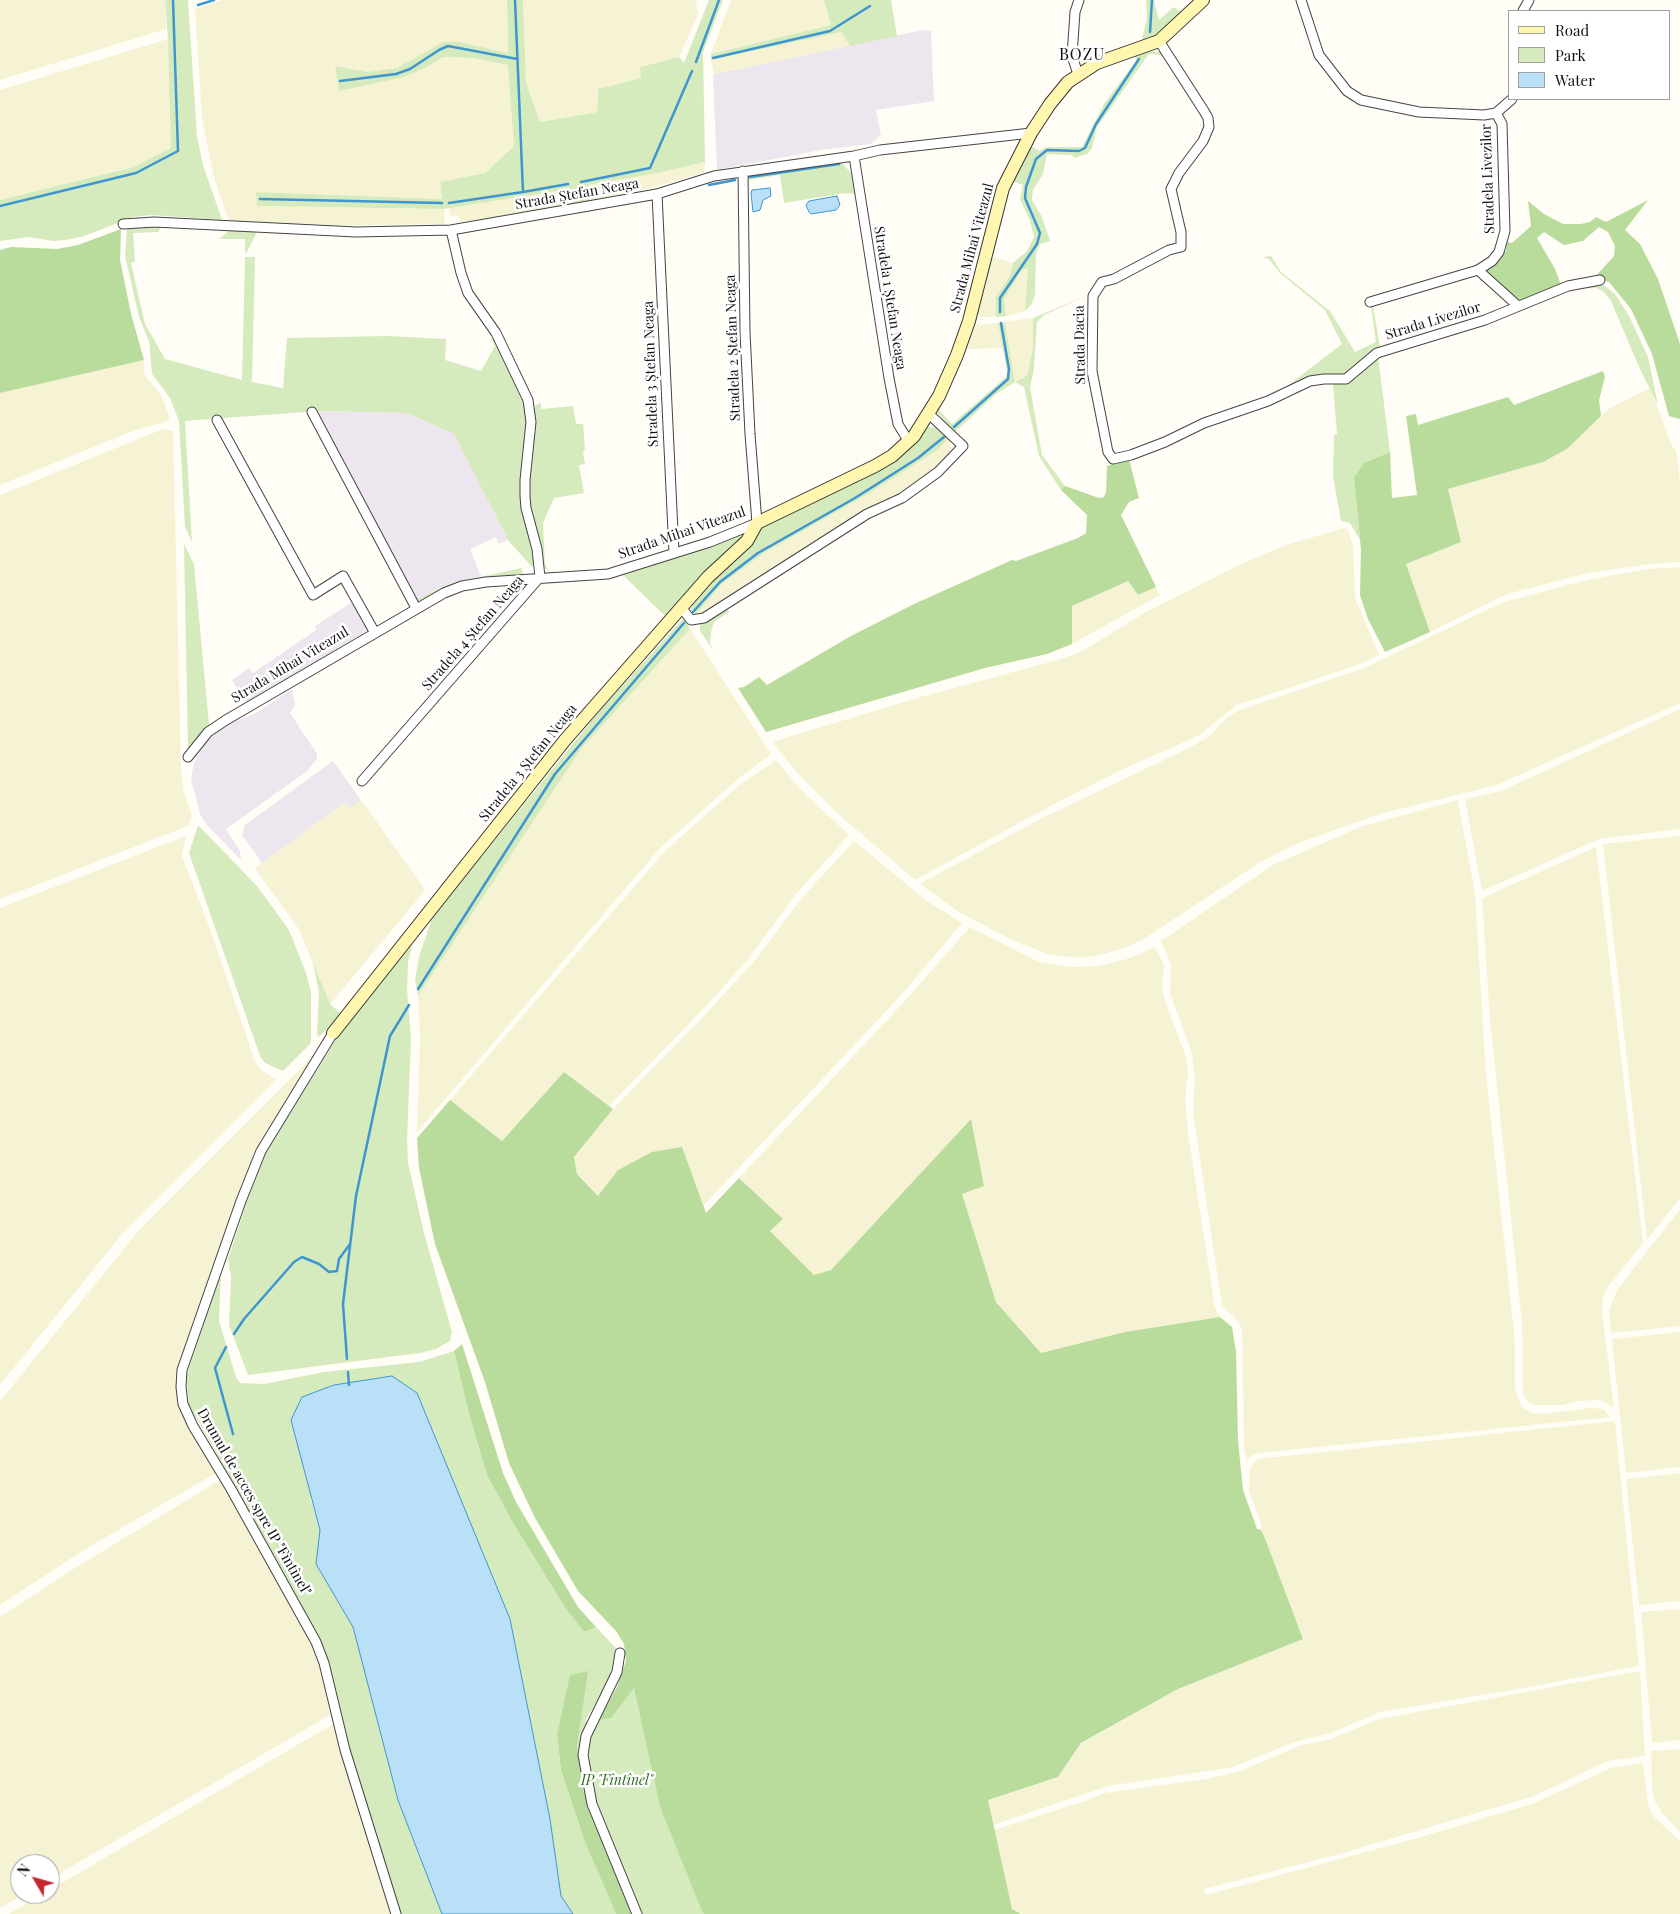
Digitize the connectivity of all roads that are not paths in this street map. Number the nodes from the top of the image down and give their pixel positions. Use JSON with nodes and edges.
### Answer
{"nodes":[{"id":1,"x":1079,"y":0,"type":"edge"},
{"id":2,"x":1203,"y":0,"type":"edge"},
{"id":3,"x":1301,"y":0,"type":"edge"},
{"id":4,"x":1158,"y":41,"type":"junction"},
{"id":5,"x":1078,"y":74,"type":"junction"},
{"id":6,"x":1511,"y":100,"type":"edge"},
{"id":7,"x":1496,"y":113,"type":"junction"},
{"id":8,"x":1031,"y":133,"type":"junction"},
{"id":9,"x":854,"y":156,"type":"junction"},
{"id":10,"x":743,"y":171,"type":"junction"},
{"id":11,"x":657,"y":194,"type":"junction"},
{"id":12,"x":122,"y":224,"type":"dead end"},
{"id":13,"x":451,"y":230,"type":"junction"},
{"id":14,"x":1478,"y":270,"type":"junction"},
{"id":15,"x":1600,"y":280,"type":"dead end"},
{"id":16,"x":1370,"y":302,"type":"dead end"},
{"id":17,"x":1518,"y":306,"type":"junction"},
{"id":18,"x":1360,"y":368,"type":"joint"},
{"id":19,"x":312,"y":412,"type":"dead end"},
{"id":20,"x":929,"y":414,"type":"junction"},
{"id":21,"x":217,"y":420,"type":"dead end"},
{"id":22,"x":909,"y":442,"type":"junction"},
{"id":23,"x":757,"y":523,"type":"junction"},
{"id":24,"x":674,"y":553,"type":"junction"},
{"id":25,"x":540,"y":577,"type":"junction"},
{"id":26,"x":681,"y":607,"type":"junction"},
{"id":27,"x":416,"y":608,"type":"junction"},
{"id":28,"x":375,"y":632,"type":"junction"},
{"id":29,"x":188,"y":757,"type":"dead end"},
{"id":30,"x":362,"y":781,"type":"dead end"},
{"id":31,"x":333,"y":1033,"type":"joint"},
{"id":32,"x":620,"y":1653,"type":"dead end"},
{"id":33,"x":396,"y":1914,"type":"edge"},
{"id":34,"x":637,"y":1914,"type":"edge"}],
"edges":[{"from":1,"to":5,"type":"street"},
{"from":2,"to":4,"type":"street","name":"Strada Mihai Viteazul"},
{"from":3,"to":7,"type":"street"},
{"from":4,"to":5,"type":"street","name":"Strada Mihai Viteazul"},
{"from":4,"to":18,"type":"street","name":"Strada Dacia"},
{"from":5,"to":8,"type":"street","name":"Strada Mihai Viteazul"},
{"from":6,"to":7,"type":"street"},
{"from":7,"to":14,"type":"street","name":"Stradela Livezilor"},
{"from":8,"to":9,"type":"street","name":"Strada Ștefan Neaga"},
{"from":8,"to":20,"type":"street","name":"Strada Mihai Viteazul"},
{"from":9,"to":10,"type":"street","name":"Strada Ștefan Neaga"},
{"from":9,"to":22,"type":"street","name":"Stradela 1 Ștefan Neaga"},
{"from":10,"to":11,"type":"street","name":"Strada Ștefan Neaga"},
{"from":10,"to":23,"type":"street","name":"Stradela 2 Ștefan Neaga"},
{"from":11,"to":13,"type":"street","name":"Strada Ștefan Neaga"},
{"from":11,"to":24,"type":"street","name":"Stradela 3 Ștefan Neaga"},
{"from":12,"to":13,"type":"street","name":"Strada Ștefan Neaga"},
{"from":13,"to":25,"type":"street","name":"Stradela 4 Ștefan Neaga"},
{"from":14,"to":16,"type":"street","name":"Stradela Livezilor"},
{"from":14,"to":17,"type":"street","name":"Strada Livezilor"},
{"from":15,"to":17,"type":"street","name":"Strada Livezilor"},
{"from":17,"to":18,"type":"street","name":"Strada Livezilor"},
{"from":19,"to":27,"type":"street"},
{"from":20,"to":22,"type":"street","name":"Strada Mihai Viteazul"},
{"from":20,"to":26,"type":"street"},
{"from":21,"to":28,"type":"street"},
{"from":22,"to":23,"type":"street","name":"Strada Mihai Viteazul"},
{"from":23,"to":24,"type":"street","name":"Strada Mihai Viteazul"},
{"from":23,"to":26,"type":"street","name":"Stradela 3 Ștefan Neaga"},
{"from":24,"to":25,"type":"street","name":"Strada Mihai Viteazul"},
{"from":25,"to":27,"type":"street","name":"Strada Mihai Viteazul"},
{"from":25,"to":30,"type":"street","name":"Stradela 4 Ștefan Neaga"},
{"from":26,"to":31,"type":"street","name":"Stradela 3 Ștefan Neaga"},
{"from":27,"to":28,"type":"street","name":"Strada Mihai Viteazul"},
{"from":28,"to":29,"type":"street","name":"Strada Mihai Viteazul"},
{"from":31,"to":33,"type":"street","name":"Drumul de acces spre IP \"Fîntînel\""},
{"from":32,"to":34,"type":"street"}]}
